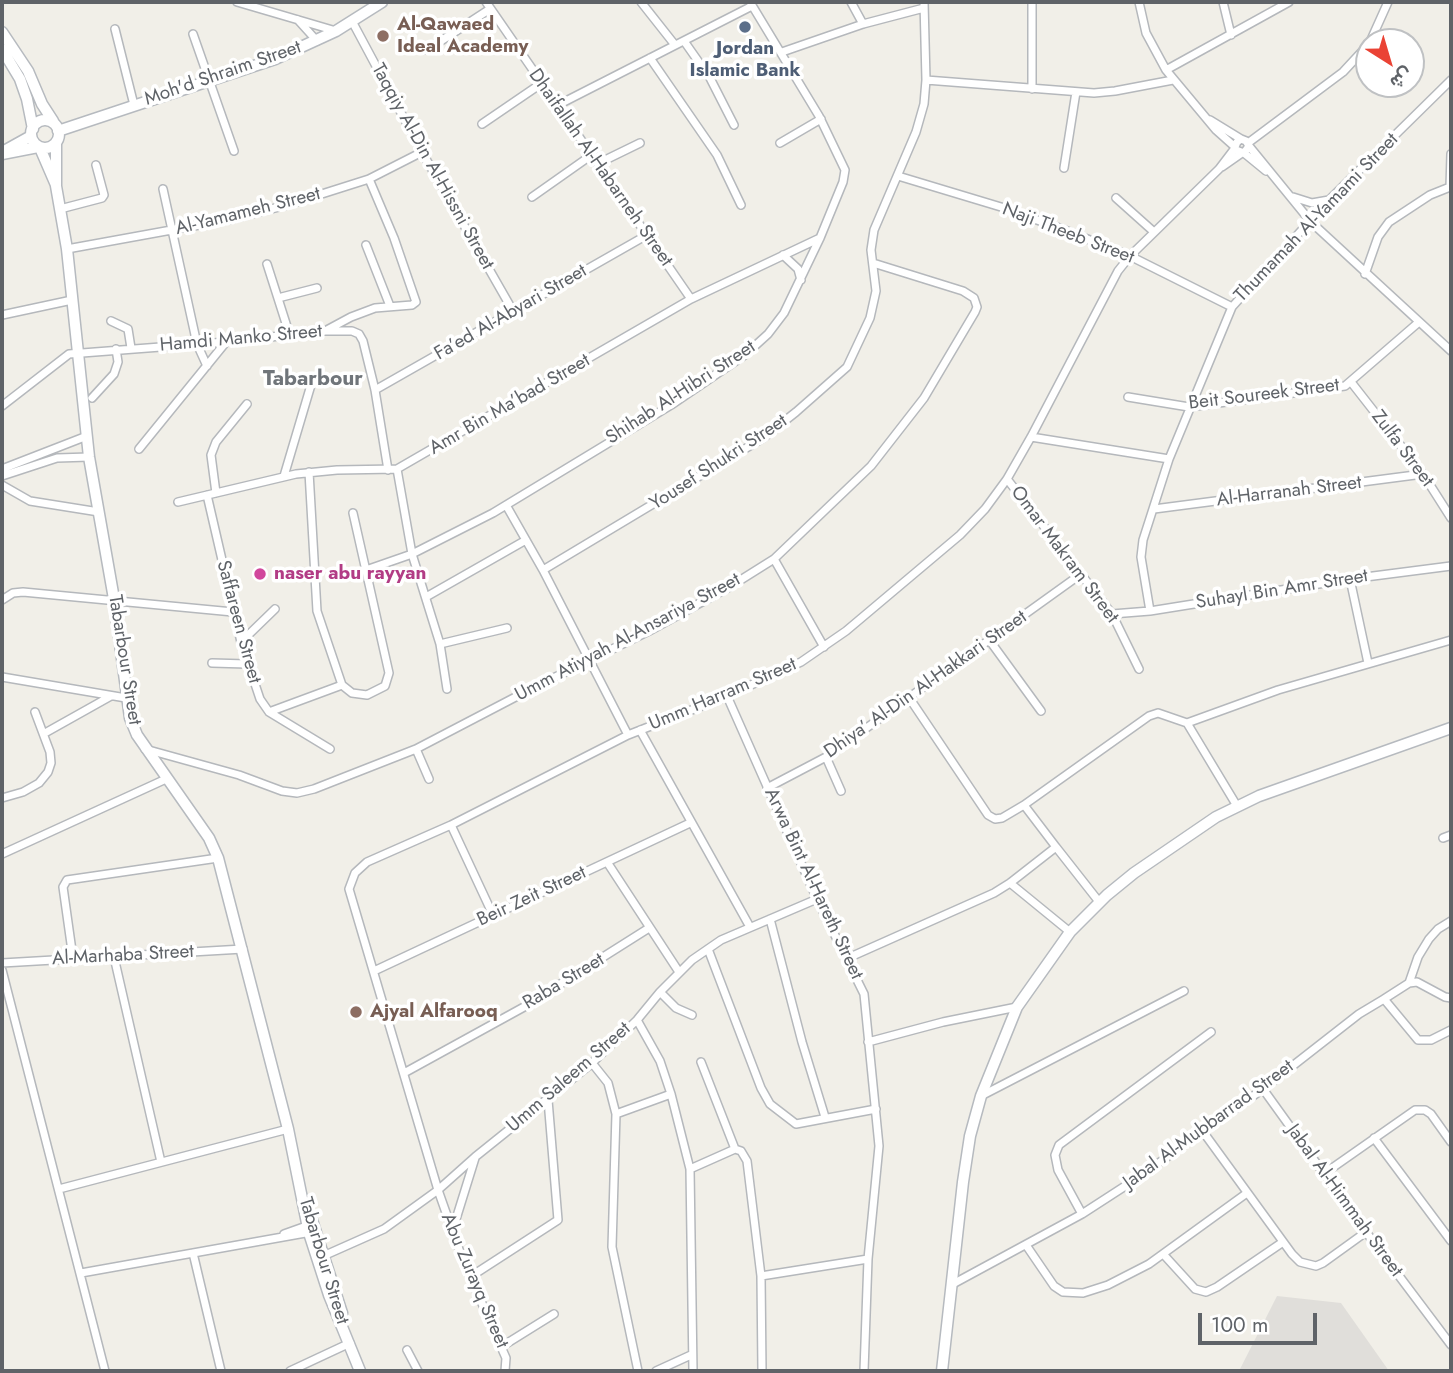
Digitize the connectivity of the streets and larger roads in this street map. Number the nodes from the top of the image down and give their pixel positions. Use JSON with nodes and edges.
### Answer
{"nodes":[{"id":1,"x":237,"y":2,"type":"edge"},
{"id":2,"x":382,"y":2,"type":"edge"},
{"id":3,"x":640,"y":2,"type":"edge"},
{"id":4,"x":851,"y":2,"type":"edge"},
{"id":5,"x":1032,"y":2,"type":"edge"},
{"id":6,"x":1139,"y":2,"type":"edge"},
{"id":7,"x":1223,"y":2,"type":"edge"},
{"id":8,"x":1289,"y":2,"type":"edge"},
{"id":9,"x":1388,"y":2,"type":"edge"},
{"id":10,"x":751,"y":4,"type":"edge"},
{"id":11,"x":488,"y":5,"type":"edge"},
{"id":12,"x":924,"y":5,"type":"edge"},
{"id":13,"x":297,"y":20,"type":"junction"},
{"id":14,"x":352,"y":23,"type":"junction"},
{"id":15,"x":863,"y":24,"type":"junction"},
{"id":16,"x":1377,"y":28,"type":"edge"},
{"id":17,"x":115,"y":29,"type":"dead end"},
{"id":18,"x":337,"y":31,"type":"junction"},
{"id":19,"x":2,"y":32,"type":"edge"},
{"id":20,"x":193,"y":34,"type":"dead end"},
{"id":21,"x":1231,"y":35,"type":"junction"},
{"id":22,"x":317,"y":41,"type":"junction"},
{"id":23,"x":684,"y":41,"type":"junction"},
{"id":24,"x":675,"y":45,"type":"junction"},
{"id":25,"x":2,"y":49,"type":"edge"},
{"id":26,"x":427,"y":50,"type":"dead end"},
{"id":27,"x":782,"y":52,"type":"junction"},
{"id":28,"x":650,"y":58,"type":"junction"},
{"id":29,"x":1355,"y":59,"type":"edge"},
{"id":30,"x":1167,"y":70,"type":"junction"},
{"id":31,"x":926,"y":80,"type":"junction"},
{"id":32,"x":1173,"y":80,"type":"junction"},
{"id":33,"x":1451,"y":80,"type":"edge"},
{"id":34,"x":209,"y":82,"type":"junction"},
{"id":35,"x":542,"y":83,"type":"junction"},
{"id":36,"x":1032,"y":89,"type":"junction"},
{"id":37,"x":1076,"y":92,"type":"junction"},
{"id":38,"x":134,"y":105,"type":"junction"},
{"id":39,"x":558,"y":105,"type":"junction"},
{"id":40,"x":821,"y":119,"type":"junction"},
{"id":41,"x":482,"y":124,"type":"dead end"},
{"id":42,"x":734,"y":125,"type":"dead end"},
{"id":43,"x":56,"y":126,"type":"junction"},
{"id":44,"x":32,"y":132,"type":"junction"},
{"id":45,"x":56,"y":143,"type":"junction"},
{"id":46,"x":639,"y":143,"type":"dead end"},
{"id":47,"x":780,"y":143,"type":"dead end"},
{"id":48,"x":39,"y":147,"type":"junction"},
{"id":49,"x":1242,"y":147,"type":"junction"},
{"id":50,"x":234,"y":151,"type":"dead end"},
{"id":51,"x":422,"y":152,"type":"junction"},
{"id":52,"x":2,"y":153,"type":"edge"},
{"id":53,"x":1451,"y":153,"type":"edge"},
{"id":54,"x":593,"y":154,"type":"junction"},
{"id":55,"x":599,"y":163,"type":"junction"},
{"id":56,"x":96,"y":165,"type":"dead end"},
{"id":57,"x":1064,"y":168,"type":"dead end"},
{"id":58,"x":898,"y":176,"type":"junction"},
{"id":59,"x":369,"y":179,"type":"junction"},
{"id":60,"x":56,"y":186,"type":"junction"},
{"id":61,"x":1451,"y":187,"type":"edge"},
{"id":62,"x":163,"y":189,"type":"dead end"},
{"id":63,"x":1288,"y":194,"type":"junction"},
{"id":64,"x":532,"y":197,"type":"dead end"},
{"id":65,"x":1116,"y":198,"type":"dead end"},
{"id":66,"x":1329,"y":200,"type":"junction"},
{"id":67,"x":741,"y":205,"type":"dead end"},
{"id":68,"x":60,"y":209,"type":"junction"},
{"id":69,"x":1311,"y":222,"type":"junction"},
{"id":70,"x":173,"y":230,"type":"junction"},
{"id":71,"x":1154,"y":232,"type":"junction"},
{"id":72,"x":647,"y":235,"type":"junction"},
{"id":73,"x":820,"y":238,"type":"junction"},
{"id":74,"x":366,"y":245,"type":"dead end"},
{"id":75,"x":67,"y":249,"type":"junction"},
{"id":76,"x":783,"y":255,"type":"junction"},
{"id":77,"x":1130,"y":256,"type":"junction"},
{"id":78,"x":873,"y":263,"type":"junction"},
{"id":79,"x":267,"y":264,"type":"dead end"},
{"id":80,"x":1365,"y":274,"type":"junction"},
{"id":81,"x":801,"y":280,"type":"junction"},
{"id":82,"x":317,"y":288,"type":"dead end"},
{"id":83,"x":278,"y":298,"type":"junction"},
{"id":84,"x":691,"y":299,"type":"junction"},
{"id":85,"x":72,"y":300,"type":"junction"},
{"id":86,"x":390,"y":306,"type":"junction"},
{"id":87,"x":1232,"y":307,"type":"junction"},
{"id":88,"x":513,"y":311,"type":"junction"},
{"id":89,"x":2,"y":315,"type":"edge"},
{"id":90,"x":111,"y":321,"type":"dead end"},
{"id":91,"x":1419,"y":322,"type":"junction"},
{"id":92,"x":324,"y":331,"type":"junction"},
{"id":93,"x":290,"y":336,"type":"junction"},
{"id":94,"x":226,"y":342,"type":"junction"},
{"id":95,"x":197,"y":344,"type":"junction"},
{"id":96,"x":131,"y":348,"type":"junction"},
{"id":97,"x":116,"y":349,"type":"junction"},
{"id":98,"x":1451,"y":351,"type":"edge"},
{"id":99,"x":78,"y":352,"type":"junction"},
{"id":100,"x":207,"y":366,"type":"junction"},
{"id":101,"x":1351,"y":382,"type":"junction"},
{"id":102,"x":311,"y":384,"type":"dead end"},
{"id":103,"x":375,"y":390,"type":"junction"},
{"id":104,"x":1128,"y":397,"type":"dead end"},
{"id":105,"x":92,"y":398,"type":"dead end"},
{"id":106,"x":247,"y":404,"type":"dead end"},
{"id":107,"x":2,"y":406,"type":"edge"},
{"id":108,"x":1189,"y":407,"type":"junction"},
{"id":109,"x":87,"y":436,"type":"junction"},
{"id":110,"x":1031,"y":437,"type":"junction"},
{"id":111,"x":138,"y":449,"type":"dead end"},
{"id":112,"x":89,"y":457,"type":"junction"},
{"id":113,"x":1169,"y":459,"type":"junction"},
{"id":114,"x":2,"y":469,"type":"edge"},
{"id":115,"x":392,"y":470,"type":"junction"},
{"id":116,"x":309,"y":472,"type":"junction"},
{"id":117,"x":1423,"y":474,"type":"junction"},
{"id":118,"x":2,"y":476,"type":"edge"},
{"id":119,"x":284,"y":476,"type":"junction"},
{"id":120,"x":1007,"y":479,"type":"junction"},
{"id":121,"x":2,"y":485,"type":"edge"},
{"id":122,"x":216,"y":493,"type":"junction"},
{"id":123,"x":207,"y":495,"type":"junction"},
{"id":124,"x":178,"y":502,"type":"dead end"},
{"id":125,"x":506,"y":505,"type":"junction"},
{"id":126,"x":1154,"y":509,"type":"junction"},
{"id":127,"x":99,"y":512,"type":"junction"},
{"id":128,"x":353,"y":513,"type":"dead end"},
{"id":129,"x":1451,"y":518,"type":"edge"},
{"id":130,"x":526,"y":540,"type":"junction"},
{"id":131,"x":412,"y":554,"type":"junction"},
{"id":132,"x":774,"y":559,"type":"junction"},
{"id":133,"x":1451,"y":566,"type":"edge"},
{"id":134,"x":366,"y":570,"type":"junction"},
{"id":135,"x":543,"y":570,"type":"junction"},
{"id":136,"x":1081,"y":574,"type":"junction"},
{"id":137,"x":1350,"y":579,"type":"junction"},
{"id":138,"x":426,"y":597,"type":"junction"},
{"id":139,"x":114,"y":599,"type":"junction"},
{"id":140,"x":2,"y":600,"type":"edge"},
{"id":141,"x":275,"y":609,"type":"dead end"},
{"id":142,"x":1150,"y":611,"type":"junction"},
{"id":143,"x":233,"y":612,"type":"junction"},
{"id":144,"x":1112,"y":614,"type":"junction"},
{"id":145,"x":508,"y":628,"type":"dead end"},
{"id":146,"x":1451,"y":640,"type":"edge"},
{"id":147,"x":990,"y":641,"type":"junction"},
{"id":148,"x":241,"y":642,"type":"junction"},
{"id":149,"x":440,"y":644,"type":"junction"},
{"id":150,"x":824,"y":647,"type":"junction"},
{"id":151,"x":591,"y":660,"type":"junction"},
{"id":152,"x":212,"y":663,"type":"dead end"},
{"id":153,"x":1368,"y":663,"type":"junction"},
{"id":154,"x":247,"y":664,"type":"junction"},
{"id":155,"x":1139,"y":669,"type":"dead end"},
{"id":156,"x":2,"y":677,"type":"edge"},
{"id":157,"x":342,"y":685,"type":"junction"},
{"id":158,"x":447,"y":689,"type":"dead end"},
{"id":159,"x":112,"y":696,"type":"junction"},
{"id":160,"x":727,"y":696,"type":"junction"},
{"id":161,"x":126,"y":698,"type":"junction"},
{"id":162,"x":910,"y":699,"type":"junction"},
{"id":163,"x":1041,"y":711,"type":"dead end"},
{"id":164,"x":35,"y":712,"type":"dead end"},
{"id":165,"x":270,"y":712,"type":"junction"},
{"id":166,"x":1187,"y":723,"type":"junction"},
{"id":167,"x":1451,"y":728,"type":"edge"},
{"id":168,"x":640,"y":730,"type":"junction"},
{"id":169,"x":45,"y":733,"type":"junction"},
{"id":170,"x":628,"y":735,"type":"junction"},
{"id":171,"x":145,"y":748,"type":"junction"},
{"id":172,"x":330,"y":749,"type":"dead end"},
{"id":173,"x":416,"y":749,"type":"junction"},
{"id":174,"x":826,"y":757,"type":"junction"},
{"id":175,"x":166,"y":779,"type":"junction"},
{"id":176,"x":429,"y":779,"type":"dead end"},
{"id":177,"x":767,"y":788,"type":"junction"},
{"id":178,"x":841,"y":791,"type":"dead end"},
{"id":179,"x":2,"y":799,"type":"edge"},
{"id":180,"x":1024,"y":805,"type":"junction"},
{"id":181,"x":1237,"y":806,"type":"junction"},
{"id":182,"x":690,"y":824,"type":"junction"},
{"id":183,"x":451,"y":825,"type":"junction"},
{"id":184,"x":1056,"y":847,"type":"junction"},
{"id":185,"x":2,"y":855,"type":"edge"},
{"id":186,"x":218,"y":858,"type":"junction"},
{"id":187,"x":607,"y":862,"type":"junction"},
{"id":188,"x":1010,"y":883,"type":"junction"},
{"id":189,"x":817,"y":899,"type":"junction"},
{"id":190,"x":1100,"y":903,"type":"junction"},
{"id":191,"x":493,"y":915,"type":"junction"},
{"id":192,"x":770,"y":919,"type":"junction"},
{"id":193,"x":1451,"y":921,"type":"edge"},
{"id":194,"x":750,"y":927,"type":"junction"},
{"id":195,"x":649,"y":928,"type":"junction"},
{"id":196,"x":1070,"y":932,"type":"junction"},
{"id":197,"x":243,"y":949,"type":"junction"},
{"id":198,"x":708,"y":949,"type":"junction"},
{"id":199,"x":114,"y":957,"type":"junction"},
{"id":200,"x":73,"y":958,"type":"junction"},
{"id":201,"x":848,"y":958,"type":"junction"},
{"id":202,"x":2,"y":963,"type":"edge"},
{"id":203,"x":374,"y":971,"type":"junction"},
{"id":204,"x":679,"y":972,"type":"junction"},
{"id":205,"x":3,"y":975,"type":"edge"},
{"id":206,"x":1409,"y":983,"type":"junction"},
{"id":207,"x":1184,"y":991,"type":"dead end"},
{"id":208,"x":660,"y":992,"type":"junction"},
{"id":209,"x":1451,"y":998,"type":"edge"},
{"id":210,"x":1384,"y":999,"type":"junction"},
{"id":211,"x":1017,"y":1007,"type":"junction"},
{"id":212,"x":692,"y":1015,"type":"dead end"},
{"id":213,"x":637,"y":1020,"type":"junction"},
{"id":214,"x":1451,"y":1030,"type":"edge"},
{"id":215,"x":1211,"y":1032,"type":"dead end"},
{"id":216,"x":868,"y":1042,"type":"junction"},
{"id":217,"x":701,"y":1062,"type":"dead end"},
{"id":218,"x":592,"y":1063,"type":"junction"},
{"id":219,"x":404,"y":1073,"type":"junction"},
{"id":220,"x":1263,"y":1089,"type":"junction"},
{"id":221,"x":671,"y":1094,"type":"junction"},
{"id":222,"x":981,"y":1096,"type":"junction"},
{"id":223,"x":548,"y":1100,"type":"junction"},
{"id":224,"x":876,"y":1109,"type":"junction"},
{"id":225,"x":616,"y":1114,"type":"junction"},
{"id":226,"x":825,"y":1117,"type":"junction"},
{"id":227,"x":288,"y":1129,"type":"junction"},
{"id":228,"x":1204,"y":1133,"type":"junction"},
{"id":229,"x":1374,"y":1138,"type":"junction"},
{"id":230,"x":1451,"y":1142,"type":"edge"},
{"id":231,"x":735,"y":1149,"type":"junction"},
{"id":232,"x":475,"y":1157,"type":"junction"},
{"id":233,"x":161,"y":1162,"type":"junction"},
{"id":234,"x":690,"y":1169,"type":"junction"},
{"id":235,"x":1325,"y":1173,"type":"junction"},
{"id":236,"x":59,"y":1189,"type":"junction"},
{"id":237,"x":438,"y":1190,"type":"junction"},
{"id":238,"x":1247,"y":1193,"type":"junction"},
{"id":239,"x":1082,"y":1214,"type":"junction"},
{"id":240,"x":311,"y":1228,"type":"junction"},
{"id":241,"x":452,"y":1232,"type":"junction"},
{"id":242,"x":1366,"y":1232,"type":"junction"},
{"id":243,"x":1451,"y":1241,"type":"edge"},
{"id":244,"x":1283,"y":1242,"type":"junction"},
{"id":245,"x":1026,"y":1245,"type":"junction"},
{"id":246,"x":193,"y":1253,"type":"junction"},
{"id":247,"x":1164,"y":1255,"type":"junction"},
{"id":248,"x":868,"y":1259,"type":"junction"},
{"id":249,"x":321,"y":1260,"type":"junction"},
{"id":250,"x":81,"y":1273,"type":"junction"},
{"id":251,"x":761,"y":1276,"type":"junction"},
{"id":252,"x":470,"y":1277,"type":"junction"},
{"id":253,"x":951,"y":1285,"type":"junction"},
{"id":254,"x":554,"y":1314,"type":"dead end"},
{"id":255,"x":1451,"y":1327,"type":"edge"},
{"id":256,"x":1443,"y":1333,"type":"junction"},
{"id":257,"x":348,"y":1339,"type":"junction"},
{"id":258,"x":1451,"y":1345,"type":"edge"},
{"id":259,"x":501,"y":1347,"type":"junction"},
{"id":260,"x":407,"y":1350,"type":"dead end"},
{"id":261,"x":691,"y":1355,"type":"junction"},
{"id":262,"x":105,"y":1371,"type":"edge"},
{"id":263,"x":221,"y":1371,"type":"edge"},
{"id":264,"x":290,"y":1371,"type":"edge"},
{"id":265,"x":360,"y":1371,"type":"edge"},
{"id":266,"x":418,"y":1371,"type":"edge"},
{"id":267,"x":505,"y":1371,"type":"edge"},
{"id":268,"x":638,"y":1371,"type":"edge"},
{"id":269,"x":656,"y":1371,"type":"edge"},
{"id":270,"x":693,"y":1371,"type":"edge"},
{"id":271,"x":762,"y":1371,"type":"edge"},
{"id":272,"x":864,"y":1371,"type":"edge"},
{"id":273,"x":942,"y":1371,"type":"edge"}],
"edges":[{"from":1,"to":13,"type":"street"},
{"from":2,"to":14,"type":"street","name":"Moh'd Shraim Street"},
{"from":3,"to":24,"type":"street"},
{"from":4,"to":15,"type":"street"},
{"from":5,"to":36,"type":"street"},
{"from":6,"to":30,"type":"street"},
{"from":7,"to":21,"type":"street"},
{"from":8,"to":21,"type":"street"},
{"from":9,"to":16,"type":"street","name":"Umm Harram Street"},
{"from":10,"to":23,"type":"street"},
{"from":10,"to":27,"type":"street","name":"Shihab Al-Hibri Street"},
{"from":11,"to":26,"type":"street"},
{"from":11,"to":35,"type":"street","name":"Dhaifallah Al-Habarneh Street"},
{"from":12,"to":15,"type":"street"},
{"from":12,"to":31,"type":"street","name":"Yousef Shukri Street"},
{"from":13,"to":18,"type":"street"},
{"from":13,"to":22,"type":"street"},
{"from":14,"to":18,"type":"street","name":"Moh'd Shraim Street"},
{"from":14,"to":51,"type":"street","name":"Taqqiy Al-Din Al-Hissni Street"},
{"from":15,"to":27,"type":"street"},
{"from":17,"to":38,"type":"street"},
{"from":18,"to":22,"type":"street","name":"Moh'd Shraim Street"},
{"from":19,"to":43,"type":"street"},
{"from":20,"to":34,"type":"street"},
{"from":21,"to":30,"type":"street"},
{"from":22,"to":34,"type":"street","name":"Moh'd Shraim Street"},
{"from":23,"to":24,"type":"street"},
{"from":23,"to":42,"type":"street"},
{"from":24,"to":28,"type":"street"},
{"from":25,"to":44,"type":"street"},
{"from":27,"to":40,"type":"street","name":"Shihab Al-Hibri Street"},
{"from":28,"to":39,"type":"street"},
{"from":28,"to":67,"type":"street"},
{"from":29,"to":49,"type":"street","name":"Umm Harram Street"},
{"from":30,"to":32,"type":"street"},
{"from":31,"to":36,"type":"street"},
{"from":31,"to":58,"type":"street","name":"Yousef Shukri Street"},
{"from":32,"to":37,"type":"street"},
{"from":32,"to":49,"type":"street"},
{"from":33,"to":66,"type":"street","name":"Thumamah Al-Yamami Street"},
{"from":34,"to":38,"type":"street","name":"Moh'd Shraim Street"},
{"from":34,"to":50,"type":"street"},
{"from":35,"to":39,"type":"street","name":"Dhaifallah Al-Habarneh Street"},
{"from":35,"to":41,"type":"street"},
{"from":36,"to":37,"type":"street"},
{"from":37,"to":57,"type":"street"},
{"from":38,"to":43,"type":"street","name":"Moh'd Shraim Street"},
{"from":39,"to":54,"type":"street","name":"Dhaifallah Al-Habarneh Street"},
{"from":40,"to":47,"type":"street"},
{"from":40,"to":73,"type":"street","name":"Shihab Al-Hibri Street"},
{"from":43,"to":44,"type":"street"},
{"from":43,"to":45,"type":"street"},
{"from":44,"to":48,"type":"street"},
{"from":44,"to":52,"type":"street"},
{"from":45,"to":48,"type":"street"},
{"from":45,"to":60,"type":"street","name":"Tabarbour Street"},
{"from":46,"to":55,"type":"street"},
{"from":48,"to":52,"type":"street"},
{"from":48,"to":60,"type":"street","name":"Tabarbour Street"},
{"from":49,"to":63,"type":"street"},
{"from":49,"to":71,"type":"street","name":"Umm Harram Street"},
{"from":51,"to":59,"type":"street","name":"Al-Yamameh Street"},
{"from":51,"to":88,"type":"street","name":"Taqqiy Al-Din Al-Hissni Street"},
{"from":53,"to":61,"type":"street"},
{"from":54,"to":55,"type":"street","name":"Dhaifallah Al-Habarneh Street"},
{"from":54,"to":64,"type":"street"},
{"from":55,"to":72,"type":"street","name":"Dhaifallah Al-Habarneh Street"},
{"from":56,"to":68,"type":"street"},
{"from":58,"to":77,"type":"street","name":"Naji Theeb Street"},
{"from":58,"to":78,"type":"street","name":"Yousef Shukri Street"},
{"from":59,"to":70,"type":"street","name":"Al-Yamameh Street"},
{"from":59,"to":86,"type":"street"},
{"from":60,"to":68,"type":"street","name":"Tabarbour Street"},
{"from":61,"to":80,"type":"street"},
{"from":62,"to":70,"type":"street"},
{"from":63,"to":66,"type":"street"},
{"from":63,"to":69,"type":"street"},
{"from":65,"to":71,"type":"street"},
{"from":66,"to":69,"type":"street","name":"Thumamah Al-Yamami Street"},
{"from":68,"to":75,"type":"street","name":"Tabarbour Street"},
{"from":69,"to":80,"type":"street"},
{"from":69,"to":87,"type":"street","name":"Thumamah Al-Yamami Street"},
{"from":70,"to":75,"type":"street","name":"Al-Yamameh Street"},
{"from":70,"to":95,"type":"street"},
{"from":71,"to":77,"type":"street","name":"Umm Harram Street"},
{"from":72,"to":84,"type":"street","name":"Dhaifallah Al-Habarneh Street"},
{"from":72,"to":88,"type":"street","name":"Fa’ed Al-Abyari Street"},
{"from":73,"to":76,"type":"street","name":"Amr Bin Ma’bad Street"},
{"from":73,"to":81,"type":"street","name":"Shihab Al-Hibri Street"},
{"from":74,"to":86,"type":"street"},
{"from":75,"to":85,"type":"street","name":"Tabarbour Street"},
{"from":76,"to":81,"type":"street"},
{"from":76,"to":84,"type":"street","name":"Amr Bin Ma’bad Street"},
{"from":77,"to":87,"type":"street","name":"Naji Theeb Street"},
{"from":77,"to":110,"type":"street","name":"Umm Harram Street"},
{"from":78,"to":132,"type":"street","name":"Umm Atiyyah Al-Ansariya Street"},
{"from":78,"to":135,"type":"street","name":"Yousef Shukri Street"},
{"from":79,"to":83,"type":"street"},
{"from":80,"to":91,"type":"street"},
{"from":81,"to":125,"type":"street","name":"Shihab Al-Hibri Street"},
{"from":82,"to":83,"type":"street"},
{"from":83,"to":93,"type":"street"},
{"from":84,"to":115,"type":"street","name":"Amr Bin Ma’bad Street"},
{"from":85,"to":89,"type":"street"},
{"from":85,"to":99,"type":"street","name":"Tabarbour Street"},
{"from":86,"to":92,"type":"street"},
{"from":87,"to":108,"type":"street","name":"Thumamah Al-Yamami Street"},
{"from":88,"to":103,"type":"street","name":"Fa’ed Al-Abyari Street"},
{"from":90,"to":96,"type":"street"},
{"from":91,"to":98,"type":"street"},
{"from":91,"to":101,"type":"street","name":"Beit Soureek Street"},
{"from":92,"to":93,"type":"street","name":"Hamdi Manko Street"},
{"from":92,"to":103,"type":"street","name":"Hamdi Manko Street"},
{"from":93,"to":94,"type":"street","name":"Hamdi Manko Street"},
{"from":94,"to":95,"type":"street","name":"Hamdi Manko Street"},
{"from":94,"to":100,"type":"street"},
{"from":95,"to":96,"type":"street","name":"Hamdi Manko Street"},
{"from":95,"to":100,"type":"street"},
{"from":96,"to":97,"type":"street","name":"Hamdi Manko Street"},
{"from":97,"to":99,"type":"street","name":"Hamdi Manko Street"},
{"from":97,"to":105,"type":"street"},
{"from":99,"to":107,"type":"street","name":"Hamdi Manko Street"},
{"from":99,"to":109,"type":"street","name":"Tabarbour Street"},
{"from":100,"to":111,"type":"street"},
{"from":101,"to":108,"type":"street","name":"Beit Soureek Street"},
{"from":101,"to":117,"type":"street","name":"Zulfa Street"},
{"from":102,"to":119,"type":"street"},
{"from":103,"to":115,"type":"street","name":"Hamdi Manko Street"},
{"from":104,"to":108,"type":"street","name":"Beit Soureek Street"},
{"from":106,"to":122,"type":"street"},
{"from":108,"to":113,"type":"street","name":"Thumamah Al-Yamami Street"},
{"from":109,"to":112,"type":"street","name":"Tabarbour Street"},
{"from":109,"to":114,"type":"street"},
{"from":110,"to":113,"type":"street"},
{"from":110,"to":120,"type":"street","name":"Umm Harram Street"},
{"from":112,"to":118,"type":"street"},
{"from":112,"to":127,"type":"street","name":"Tabarbour Street"},
{"from":113,"to":126,"type":"street","name":"Thumamah Al-Yamami Street"},
{"from":115,"to":116,"type":"street","name":"Amr Bin Ma’bad Street"},
{"from":115,"to":131,"type":"street","name":"Hamdi Manko Street"},
{"from":116,"to":119,"type":"street","name":"Amr Bin Ma’bad Street"},
{"from":116,"to":157,"type":"street"},
{"from":117,"to":126,"type":"street","name":"Al-Harranah Street"},
{"from":117,"to":129,"type":"street","name":"Zulfa Street"},
{"from":119,"to":122,"type":"street","name":"Amr Bin Ma’bad Street"},
{"from":120,"to":136,"type":"street","name":"Omar Makram Street"},
{"from":120,"to":150,"type":"street","name":"Umm Harram Street"},
{"from":121,"to":127,"type":"street"},
{"from":122,"to":123,"type":"street","name":"Amr Bin Ma’bad Street"},
{"from":123,"to":124,"type":"street","name":"Amr Bin Ma’bad Street"},
{"from":123,"to":143,"type":"street","name":"Saffareen Street"},
{"from":125,"to":130,"type":"street"},
{"from":125,"to":131,"type":"street","name":"Shihab Al-Hibri Street"},
{"from":126,"to":142,"type":"street","name":"Thumamah Al-Yamami Street"},
{"from":127,"to":139,"type":"street","name":"Tabarbour Street"},
{"from":128,"to":134,"type":"street"},
{"from":130,"to":135,"type":"street"},
{"from":130,"to":138,"type":"street"},
{"from":131,"to":134,"type":"street"},
{"from":131,"to":138,"type":"street","name":"Hamdi Manko Street"},
{"from":132,"to":150,"type":"street"},
{"from":132,"to":151,"type":"street","name":"Umm Atiyyah Al-Ansariya Street"},
{"from":133,"to":137,"type":"street","name":"Suhayl Bin Amr Street"},
{"from":134,"to":157,"type":"street"},
{"from":135,"to":151,"type":"street"},
{"from":136,"to":144,"type":"street","name":"Omar Makram Street"},
{"from":136,"to":147,"type":"street","name":"Dhiya’ Al-Din Al-Hakkari Street"},
{"from":137,"to":142,"type":"street","name":"Suhayl Bin Amr Street"},
{"from":137,"to":153,"type":"street"},
{"from":138,"to":149,"type":"street","name":"Hamdi Manko Street"},
{"from":139,"to":140,"type":"street"},
{"from":139,"to":143,"type":"street"},
{"from":139,"to":161,"type":"street","name":"Tabarbour Street"},
{"from":141,"to":148,"type":"street"},
{"from":142,"to":144,"type":"street","name":"Suhayl Bin Amr Street"},
{"from":143,"to":148,"type":"street","name":"Saffareen Street"},
{"from":144,"to":155,"type":"street","name":"Omar Makram Street"},
{"from":145,"to":149,"type":"street"},
{"from":146,"to":153,"type":"street"},
{"from":147,"to":162,"type":"street","name":"Dhiya’ Al-Din Al-Hakkari Street"},
{"from":147,"to":163,"type":"street"},
{"from":148,"to":154,"type":"street","name":"Saffareen Street"},
{"from":149,"to":158,"type":"street","name":"Hamdi Manko Street"},
{"from":150,"to":160,"type":"street","name":"Umm Harram Street"},
{"from":151,"to":170,"type":"street"},
{"from":151,"to":173,"type":"street","name":"Umm Atiyyah Al-Ansariya Street"},
{"from":152,"to":154,"type":"street"},
{"from":153,"to":166,"type":"street"},
{"from":154,"to":165,"type":"street","name":"Saffareen Street"},
{"from":156,"to":159,"type":"street"},
{"from":157,"to":165,"type":"street"},
{"from":159,"to":161,"type":"street"},
{"from":159,"to":169,"type":"street"},
{"from":160,"to":168,"type":"street","name":"Umm Harram Street"},
{"from":160,"to":177,"type":"street","name":"Arwa Bint Al-Hareth Street"},
{"from":161,"to":171,"type":"street","name":"Tabarbour Street"},
{"from":162,"to":174,"type":"street","name":"Dhiya’ Al-Din Al-Hakkari Street"},
{"from":162,"to":180,"type":"street"},
{"from":164,"to":169,"type":"street"},
{"from":165,"to":172,"type":"street"},
{"from":166,"to":180,"type":"street"},
{"from":166,"to":181,"type":"street"},
{"from":167,"to":181,"type":"street"},
{"from":168,"to":170,"type":"street","name":"Umm Harram Street"},
{"from":168,"to":182,"type":"street"},
{"from":169,"to":179,"type":"street"},
{"from":170,"to":183,"type":"street","name":"Umm Harram Street"},
{"from":171,"to":173,"type":"street","name":"Umm Atiyyah Al-Ansariya Street"},
{"from":171,"to":175,"type":"street","name":"Tabarbour Street"},
{"from":173,"to":176,"type":"street"},
{"from":174,"to":177,"type":"street","name":"Dhiya’ Al-Din Al-Hakkari Street"},
{"from":174,"to":178,"type":"street"},
{"from":175,"to":185,"type":"street"},
{"from":175,"to":186,"type":"street","name":"Tabarbour Street"},
{"from":177,"to":189,"type":"street","name":"Arwa Bint Al-Hareth Street"},
{"from":180,"to":184,"type":"street"},
{"from":181,"to":190,"type":"street"},
{"from":182,"to":187,"type":"street","name":"Beir Zeit Street"},
{"from":182,"to":194,"type":"street"},
{"from":183,"to":191,"type":"street"},
{"from":183,"to":203,"type":"street","name":"Umm Harram Street"},
{"from":184,"to":188,"type":"street"},
{"from":184,"to":190,"type":"street"},
{"from":186,"to":197,"type":"street","name":"Tabarbour Street"},
{"from":186,"to":200,"type":"street"},
{"from":187,"to":191,"type":"street","name":"Beir Zeit Street"},
{"from":187,"to":195,"type":"street"},
{"from":188,"to":196,"type":"street"},
{"from":188,"to":201,"type":"street"},
{"from":189,"to":192,"type":"street","name":"Umm Saleem Street"},
{"from":189,"to":201,"type":"street","name":"Arwa Bint Al-Hareth Street"},
{"from":190,"to":196,"type":"street"},
{"from":191,"to":203,"type":"street","name":"Beir Zeit Street"},
{"from":192,"to":194,"type":"street","name":"Umm Saleem Street"},
{"from":192,"to":226,"type":"street"},
{"from":193,"to":206,"type":"street"},
{"from":194,"to":198,"type":"street","name":"Umm Saleem Street"},
{"from":195,"to":204,"type":"street"},
{"from":195,"to":219,"type":"street","name":"Raba Street"},
{"from":196,"to":211,"type":"street"},
{"from":197,"to":199,"type":"street","name":"Al-Marhaba Street"},
{"from":197,"to":227,"type":"street","name":"Tabarbour Street"},
{"from":198,"to":204,"type":"street","name":"Umm Saleem Street"},
{"from":198,"to":226,"type":"street"},
{"from":199,"to":200,"type":"street","name":"Al-Marhaba Street"},
{"from":199,"to":233,"type":"street"},
{"from":200,"to":202,"type":"street","name":"Al-Marhaba Street"},
{"from":201,"to":216,"type":"street","name":"Arwa Bint Al-Hareth Street"},
{"from":203,"to":219,"type":"street","name":"Umm Harram Street"},
{"from":204,"to":208,"type":"street","name":"Umm Saleem Street"},
{"from":205,"to":236,"type":"street"},
{"from":206,"to":209,"type":"street"},
{"from":206,"to":210,"type":"street","name":"Jabal Al-Mubbarrad Street"},
{"from":207,"to":222,"type":"street"},
{"from":208,"to":212,"type":"street"},
{"from":208,"to":213,"type":"street","name":"Umm Saleem Street"},
{"from":210,"to":214,"type":"street"},
{"from":210,"to":220,"type":"street","name":"Jabal Al-Mubbarrad Street"},
{"from":211,"to":216,"type":"street"},
{"from":211,"to":222,"type":"street"},
{"from":213,"to":218,"type":"street","name":"Umm Saleem Street"},
{"from":213,"to":221,"type":"street"},
{"from":215,"to":239,"type":"street"},
{"from":216,"to":224,"type":"street","name":"Arwa Bint Al-Hareth Street"},
{"from":217,"to":231,"type":"street"},
{"from":218,"to":223,"type":"street","name":"Umm Saleem Street"},
{"from":218,"to":225,"type":"street"},
{"from":219,"to":237,"type":"street","name":"Umm Harram Street"},
{"from":220,"to":228,"type":"street","name":"Jabal Al-Mubbarrad Street"},
{"from":220,"to":235,"type":"street","name":"Jabal Al-Himmah Street"},
{"from":221,"to":225,"type":"street"},
{"from":221,"to":234,"type":"street"},
{"from":222,"to":253,"type":"street"},
{"from":223,"to":232,"type":"street","name":"Umm Saleem Street"},
{"from":223,"to":252,"type":"street"},
{"from":224,"to":226,"type":"street"},
{"from":224,"to":248,"type":"street","name":"Arwa Bint Al-Hareth Street"},
{"from":225,"to":268,"type":"street"},
{"from":227,"to":233,"type":"street"},
{"from":227,"to":240,"type":"street","name":"Tabarbour Street"},
{"from":228,"to":238,"type":"street"},
{"from":228,"to":239,"type":"street","name":"Jabal Al-Mubbarrad Street"},
{"from":229,"to":230,"type":"street"},
{"from":229,"to":235,"type":"street"},
{"from":229,"to":243,"type":"street"},
{"from":231,"to":234,"type":"street"},
{"from":231,"to":251,"type":"street"},
{"from":232,"to":237,"type":"street","name":"Umm Saleem Street"},
{"from":232,"to":241,"type":"street"},
{"from":233,"to":236,"type":"street"},
{"from":234,"to":261,"type":"street"},
{"from":235,"to":242,"type":"street","name":"Jabal Al-Himmah Street"},
{"from":236,"to":250,"type":"street"},
{"from":237,"to":241,"type":"street","name":"Abu Zurayq Street"},
{"from":237,"to":249,"type":"street","name":"Umm Saleem Street"},
{"from":238,"to":244,"type":"street"},
{"from":238,"to":247,"type":"street"},
{"from":239,"to":245,"type":"street","name":"Jabal Al-Mubbarrad Street"},
{"from":240,"to":246,"type":"street"},
{"from":240,"to":249,"type":"street","name":"Tabarbour Street"},
{"from":241,"to":252,"type":"street","name":"Abu Zurayq Street"},
{"from":242,"to":244,"type":"street"},
{"from":242,"to":256,"type":"street","name":"Jabal Al-Himmah Street"},
{"from":244,"to":247,"type":"street"},
{"from":245,"to":247,"type":"street"},
{"from":245,"to":253,"type":"street","name":"Jabal Al-Mubbarrad Street"},
{"from":246,"to":250,"type":"street"},
{"from":246,"to":263,"type":"street"},
{"from":248,"to":251,"type":"street"},
{"from":248,"to":272,"type":"street","name":"Arwa Bint Al-Hareth Street"},
{"from":249,"to":257,"type":"street","name":"Tabarbour Street"},
{"from":250,"to":262,"type":"street"},
{"from":251,"to":271,"type":"street"},
{"from":252,"to":259,"type":"street","name":"Abu Zurayq Street"},
{"from":253,"to":273,"type":"street"},
{"from":254,"to":259,"type":"street"},
{"from":255,"to":256,"type":"street"},
{"from":256,"to":258,"type":"street","name":"Jabal Al-Himmah Street"},
{"from":257,"to":264,"type":"street"},
{"from":257,"to":265,"type":"street","name":"Tabarbour Street"},
{"from":259,"to":267,"type":"street","name":"Abu Zurayq Street"},
{"from":260,"to":266,"type":"street"},
{"from":261,"to":269,"type":"street"},
{"from":261,"to":270,"type":"street"}]}
